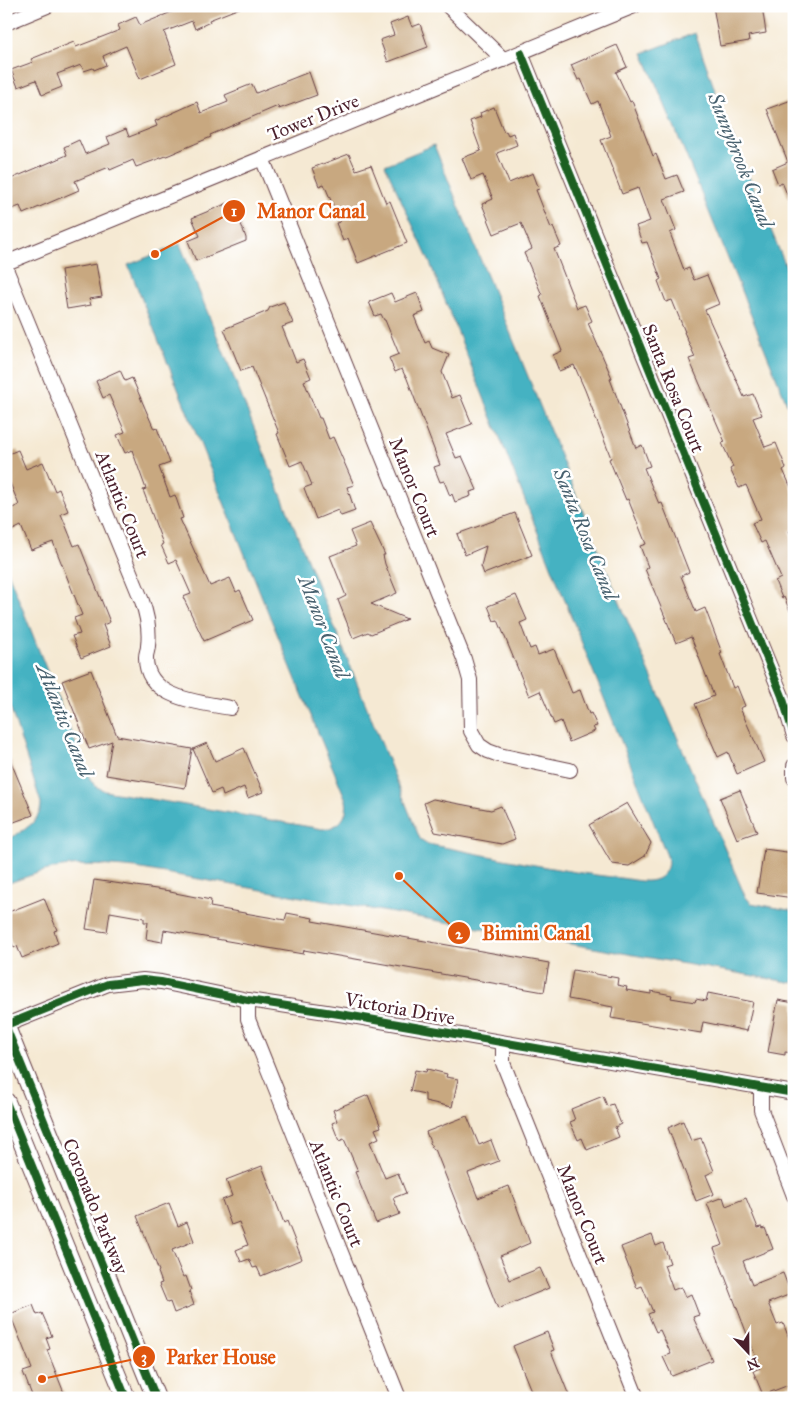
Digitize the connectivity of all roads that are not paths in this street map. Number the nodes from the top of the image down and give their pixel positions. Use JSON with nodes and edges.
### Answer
{"nodes":[{"id":1,"x":47,"y":6,"type":"edge"},
{"id":2,"x":448,"y":6,"type":"edge"},
{"id":3,"x":634,"y":6,"type":"edge"},
{"id":4,"x":6,"y":23,"type":"edge"},
{"id":5,"x":522,"y":53,"type":"junction"},
{"id":6,"x":504,"y":60,"type":"junction"},
{"id":7,"x":262,"y":158,"type":"junction"},
{"id":8,"x":6,"y":263,"type":"edge"},
{"id":9,"x":6,"y":269,"type":"edge"},
{"id":10,"x":230,"y":708,"type":"dead end"},
{"id":11,"x":794,"y":736,"type":"edge"},
{"id":12,"x":794,"y":766,"type":"edge"},
{"id":13,"x":570,"y":770,"type":"dead end"},
{"id":14,"x":794,"y":778,"type":"edge"},
{"id":15,"x":248,"y":1000,"type":"junction"},
{"id":16,"x":6,"y":1026,"type":"edge"},
{"id":17,"x":503,"y":1043,"type":"junction"},
{"id":18,"x":761,"y":1087,"type":"junction"},
{"id":19,"x":794,"y":1093,"type":"edge"},
{"id":20,"x":6,"y":1102,"type":"edge"},
{"id":21,"x":794,"y":1196,"type":"edge"},
{"id":22,"x":126,"y":1398,"type":"edge"},
{"id":23,"x":156,"y":1398,"type":"edge"},
{"id":24,"x":399,"y":1398,"type":"edge"},
{"id":25,"x":637,"y":1398,"type":"edge"}],
"edges":[{"from":1,"to":4,"type":"street"},
{"from":2,"to":6,"type":"street"},
{"from":3,"to":5,"type":"street","name":"Tower Drive"},
{"from":5,"to":6,"type":"street","name":"Tower Drive"},
{"from":5,"to":11,"type":"street","name":"Santa Rosa Court"},
{"from":6,"to":7,"type":"street","name":"Tower Drive"},
{"from":7,"to":8,"type":"street","name":"Tower Drive"},
{"from":7,"to":13,"type":"street","name":"Manor Court"},
{"from":9,"to":10,"type":"street","name":"Atlantic Court"},
{"from":12,"to":14,"type":"street"},
{"from":15,"to":16,"type":"street","name":"Victoria Drive"},
{"from":15,"to":17,"type":"street","name":"Victoria Drive"},
{"from":15,"to":24,"type":"street","name":"Atlantic Court"},
{"from":16,"to":23,"type":"street","name":"Coronado Parkway"},
{"from":17,"to":18,"type":"street","name":"Victoria Drive"},
{"from":17,"to":25,"type":"street","name":"Manor Court"},
{"from":18,"to":19,"type":"street","name":"Victoria Drive"},
{"from":18,"to":21,"type":"street"},
{"from":20,"to":22,"type":"street"}]}
